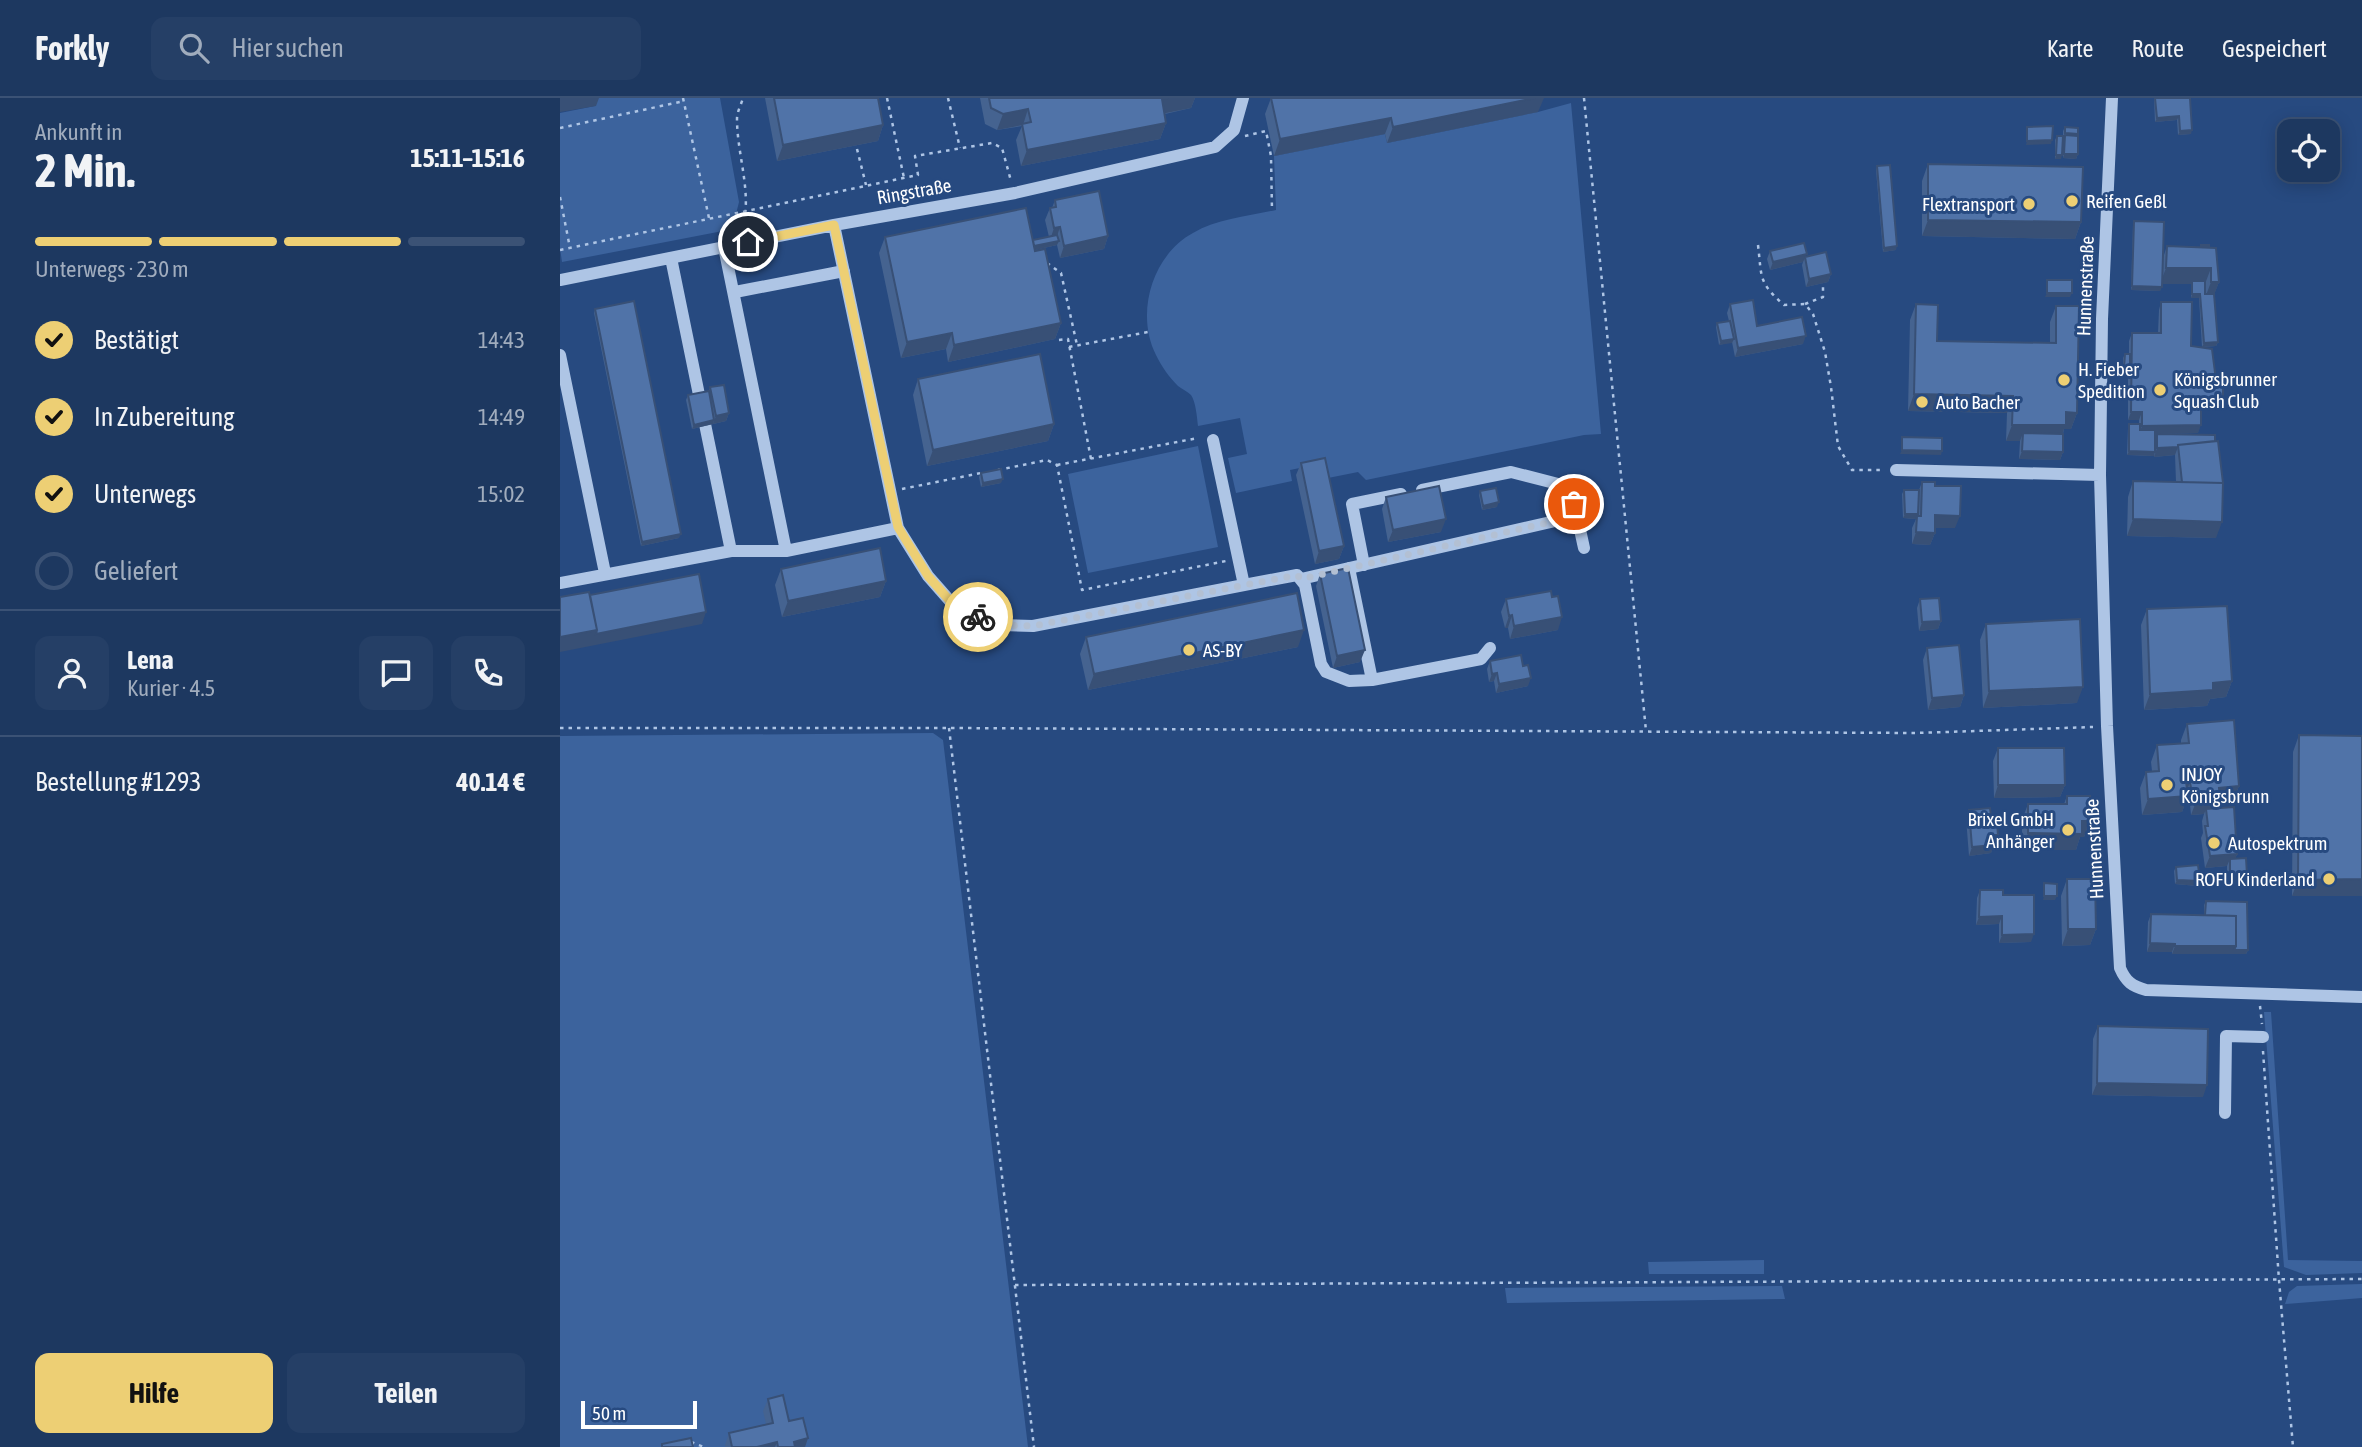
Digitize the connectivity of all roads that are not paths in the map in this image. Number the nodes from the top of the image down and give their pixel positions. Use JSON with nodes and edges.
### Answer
{"nodes":[{"id":1,"x":1243,"y":98,"type":"edge"},
{"id":2,"x":2112,"y":98,"type":"edge"},
{"id":3,"x":834,"y":225,"type":"junction"},
{"id":4,"x":724,"y":247,"type":"junction"},
{"id":5,"x":671,"y":258,"type":"junction"},
{"id":6,"x":844,"y":271,"type":"junction"},
{"id":7,"x":560,"y":280,"type":"edge"},
{"id":8,"x":735,"y":292,"type":"junction"},
{"id":9,"x":560,"y":355,"type":"edge"},
{"id":10,"x":1209,"y":438,"type":"road end"},
{"id":11,"x":1896,"y":470,"type":"road end"},
{"id":12,"x":2100,"y":475,"type":"junction"},
{"id":13,"x":1577,"y":516,"type":"junction"},
{"id":14,"x":898,"y":527,"type":"junction"},
{"id":15,"x":1584,"y":548,"type":"dead end"},
{"id":16,"x":731,"y":551,"type":"junction"},
{"id":17,"x":786,"y":551,"type":"junction"},
{"id":18,"x":1364,"y":565,"type":"junction"},
{"id":19,"x":1349,"y":568,"type":"junction"},
{"id":20,"x":605,"y":573,"type":"junction"},
{"id":21,"x":1301,"y":579,"type":"junction"},
{"id":22,"x":560,"y":583,"type":"edge"},
{"id":23,"x":1244,"y":585,"type":"junction"},
{"id":24,"x":1490,"y":648,"type":"dead end"},
{"id":25,"x":1372,"y":680,"type":"junction"},
{"id":26,"x":2362,"y":997,"type":"edge"},
{"id":27,"x":2263,"y":1037,"type":"road end"},
{"id":28,"x":2225,"y":1113,"type":"dead end"}],
"edges":[{"from":1,"to":3,"type":"street","name":"Ringstraße"},
{"from":2,"to":12,"type":"street","name":"Hunnenstraße"},
{"from":3,"to":4,"type":"street","name":"Ringstraße"},
{"from":3,"to":6,"type":"street"},
{"from":4,"to":5,"type":"street","name":"Ringstraße"},
{"from":4,"to":8,"type":"street"},
{"from":5,"to":7,"type":"street","name":"Ringstraße"},
{"from":5,"to":16,"type":"street"},
{"from":6,"to":8,"type":"street"},
{"from":6,"to":14,"type":"street"},
{"from":8,"to":17,"type":"street"},
{"from":9,"to":20,"type":"street"},
{"from":10,"to":23,"type":"street"},
{"from":11,"to":12,"type":"street"},
{"from":12,"to":26,"type":"street","name":"Hunnenstraße"},
{"from":13,"to":15,"type":"street"},
{"from":13,"to":18,"type":"street"},
{"from":13,"to":18,"type":"street"},
{"from":14,"to":17,"type":"street"},
{"from":14,"to":23,"type":"street"},
{"from":16,"to":17,"type":"street"},
{"from":16,"to":20,"type":"street"},
{"from":18,"to":19,"type":"street"},
{"from":19,"to":21,"type":"street"},
{"from":19,"to":25,"type":"street"},
{"from":20,"to":22,"type":"street"},
{"from":21,"to":23,"type":"street"},
{"from":21,"to":25,"type":"street"},
{"from":24,"to":25,"type":"street"},
{"from":27,"to":28,"type":"street"}]}
